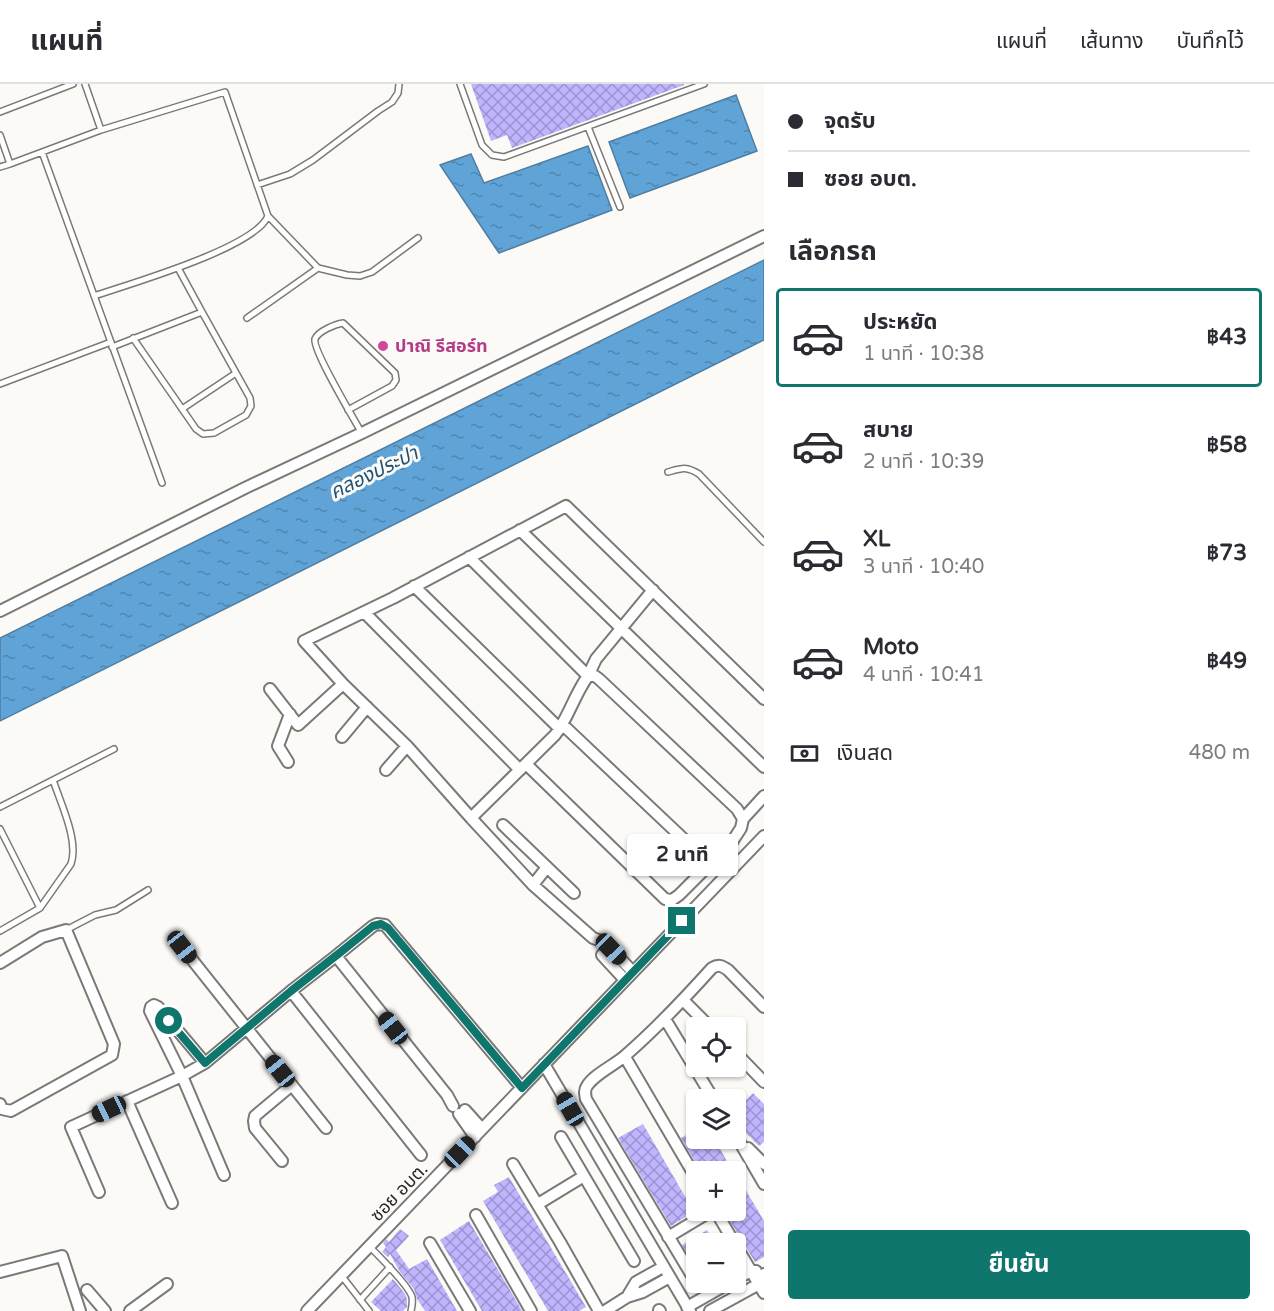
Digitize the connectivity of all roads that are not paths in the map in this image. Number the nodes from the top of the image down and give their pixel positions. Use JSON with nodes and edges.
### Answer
{"nodes":[{"id":1,"x":73,"y":84,"type":"edge"},
{"id":2,"x":85,"y":84,"type":"edge"},
{"id":3,"x":223,"y":84,"type":"edge"},
{"id":4,"x":399,"y":84,"type":"edge"},
{"id":5,"x":460,"y":84,"type":"edge"},
{"id":6,"x":704,"y":84,"type":"edge"},
{"id":7,"x":225,"y":92,"type":"junction"},
{"id":8,"x":0,"y":112,"type":"edge"},
{"id":9,"x":588,"y":127,"type":"junction"},
{"id":10,"x":101,"y":130,"type":"junction"},
{"id":11,"x":0,"y":135,"type":"edge"},
{"id":12,"x":42,"y":152,"type":"junction"},
{"id":13,"x":10,"y":164,"type":"junction"},
{"id":14,"x":0,"y":167,"type":"edge"},
{"id":15,"x":258,"y":185,"type":"junction"},
{"id":16,"x":620,"y":207,"type":"dead end"},
{"id":17,"x":268,"y":216,"type":"junction"},
{"id":18,"x":764,"y":237,"type":"edge"},
{"id":19,"x":418,"y":238,"type":"dead end"},
{"id":20,"x":177,"y":268,"type":"junction"},
{"id":21,"x":318,"y":268,"type":"junction"},
{"id":22,"x":94,"y":296,"type":"junction"},
{"id":23,"x":201,"y":312,"type":"junction"},
{"id":24,"x":248,"y":318,"type":"dead end"},
{"id":25,"x":133,"y":338,"type":"junction"},
{"id":26,"x":112,"y":344,"type":"junction"},
{"id":27,"x":236,"y":373,"type":"junction"},
{"id":28,"x":0,"y":384,"type":"edge"},
{"id":29,"x":182,"y":409,"type":"junction"},
{"id":30,"x":348,"y":410,"type":"junction"},
{"id":31,"x":362,"y":433,"type":"junction"},
{"id":32,"x":668,"y":472,"type":"dead end"},
{"id":33,"x":162,"y":483,"type":"dead end"},
{"id":34,"x":520,"y":530,"type":"junction"},
{"id":35,"x":764,"y":542,"type":"edge"},
{"id":36,"x":469,"y":557,"type":"junction"},
{"id":37,"x":414,"y":586,"type":"junction"},
{"id":38,"x":653,"y":590,"type":"junction"},
{"id":39,"x":0,"y":611,"type":"edge"},
{"id":40,"x":364,"y":612,"type":"junction"},
{"id":41,"x":621,"y":628,"type":"junction"},
{"id":42,"x":588,"y":676,"type":"junction"},
{"id":43,"x":343,"y":684,"type":"junction"},
{"id":44,"x":270,"y":689,"type":"dead end"},
{"id":45,"x":764,"y":699,"type":"edge"},
{"id":46,"x":367,"y":707,"type":"junction"},
{"id":47,"x":290,"y":714,"type":"junction"},
{"id":48,"x":562,"y":727,"type":"junction"},
{"id":49,"x":342,"y":737,"type":"dead end"},
{"id":50,"x":407,"y":746,"type":"junction"},
{"id":51,"x":114,"y":749,"type":"dead end"},
{"id":52,"x":288,"y":762,"type":"dead end"},
{"id":53,"x":523,"y":767,"type":"junction"},
{"id":54,"x":764,"y":767,"type":"edge"},
{"id":55,"x":386,"y":770,"type":"dead end"},
{"id":56,"x":53,"y":780,"type":"junction"},
{"id":57,"x":764,"y":796,"type":"edge"},
{"id":58,"x":0,"y":807,"type":"edge"},
{"id":59,"x":471,"y":818,"type":"junction"},
{"id":60,"x":743,"y":819,"type":"junction"},
{"id":61,"x":503,"y":825,"type":"dead end"},
{"id":62,"x":0,"y":829,"type":"edge"},
{"id":63,"x":764,"y":836,"type":"edge"},
{"id":64,"x":710,"y":864,"type":"junction"},
{"id":65,"x":547,"y":867,"type":"junction"},
{"id":66,"x":533,"y":885,"type":"junction"},
{"id":67,"x":148,"y":890,"type":"dead end"},
{"id":68,"x":574,"y":893,"type":"dead end"},
{"id":69,"x":40,"y":908,"type":"junction"},
{"id":70,"x":66,"y":930,"type":"junction"},
{"id":71,"x":0,"y":931,"type":"edge"},
{"id":72,"x":182,"y":947,"type":"dead end"},
{"id":73,"x":336,"y":956,"type":"junction"},
{"id":74,"x":0,"y":963,"type":"edge"},
{"id":75,"x":629,"y":976,"type":"junction"},
{"id":76,"x":291,"y":991,"type":"junction"},
{"id":77,"x":683,"y":1000,"type":"junction"},
{"id":78,"x":764,"y":1007,"type":"edge"},
{"id":79,"x":700,"y":1017,"type":"edge"},
{"id":80,"x":665,"y":1019,"type":"junction"},
{"id":81,"x":246,"y":1029,"type":"junction"},
{"id":82,"x":625,"y":1057,"type":"junction"},
{"id":83,"x":205,"y":1063,"type":"junction"},
{"id":84,"x":746,"y":1063,"type":"edge"},
{"id":85,"x":544,"y":1064,"type":"junction"},
{"id":86,"x":182,"y":1076,"type":"junction"},
{"id":87,"x":764,"y":1082,"type":"edge"},
{"id":88,"x":292,"y":1085,"type":"junction"},
{"id":89,"x":522,"y":1088,"type":"junction"},
{"id":90,"x":707,"y":1089,"type":"edge"},
{"id":91,"x":586,"y":1099,"type":"junction"},
{"id":92,"x":128,"y":1101,"type":"junction"},
{"id":93,"x":0,"y":1104,"type":"edge"},
{"id":94,"x":570,"y":1109,"type":"junction"},
{"id":95,"x":326,"y":1128,"type":"dead end"},
{"id":96,"x":478,"y":1133,"type":"junction"},
{"id":97,"x":561,"y":1137,"type":"dead end"},
{"id":98,"x":746,"y":1146,"type":"edge"},
{"id":99,"x":744,"y":1149,"type":"edge"},
{"id":100,"x":421,"y":1155,"type":"dead end"},
{"id":101,"x":282,"y":1161,"type":"dead end"},
{"id":102,"x":686,"y":1162,"type":"edge"},
{"id":103,"x":513,"y":1164,"type":"dead end"},
{"id":104,"x":764,"y":1164,"type":"edge"},
{"id":105,"x":224,"y":1175,"type":"dead end"},
{"id":106,"x":584,"y":1176,"type":"junction"},
{"id":107,"x":764,"y":1184,"type":"edge"},
{"id":108,"x":99,"y":1192,"type":"dead end"},
{"id":109,"x":172,"y":1203,"type":"dead end"},
{"id":110,"x":538,"y":1204,"type":"junction"},
{"id":111,"x":476,"y":1215,"type":"dead end"},
{"id":112,"x":695,"y":1221,"type":"edge"},
{"id":113,"x":668,"y":1237,"type":"junction"},
{"id":114,"x":430,"y":1244,"type":"dead end"},
{"id":115,"x":369,"y":1246,"type":"junction"},
{"id":116,"x":634,"y":1261,"type":"dead end"},
{"id":117,"x":746,"y":1263,"type":"edge"},
{"id":118,"x":686,"y":1266,"type":"edge"},
{"id":119,"x":663,"y":1267,"type":"junction"},
{"id":120,"x":390,"y":1268,"type":"junction"},
{"id":121,"x":751,"y":1271,"type":"junction"},
{"id":122,"x":0,"y":1272,"type":"edge"},
{"id":123,"x":746,"y":1274,"type":"edge"},
{"id":124,"x":341,"y":1275,"type":"junction"},
{"id":125,"x":670,"y":1277,"type":"junction"},
{"id":126,"x":763,"y":1280,"type":"edge"},
{"id":127,"x":167,"y":1284,"type":"dead end"},
{"id":128,"x":87,"y":1290,"type":"dead end"},
{"id":129,"x":713,"y":1293,"type":"edge"},
{"id":130,"x":717,"y":1293,"type":"edge"},
{"id":131,"x":627,"y":1297,"type":"junction"},
{"id":132,"x":360,"y":1300,"type":"junction"},
{"id":133,"x":724,"y":1303,"type":"junction"},
{"id":134,"x":689,"y":1309,"type":"edge"},
{"id":135,"x":80,"y":1311,"type":"edge"},
{"id":136,"x":105,"y":1311,"type":"edge"},
{"id":137,"x":130,"y":1311,"type":"edge"},
{"id":138,"x":307,"y":1311,"type":"edge"},
{"id":139,"x":369,"y":1311,"type":"edge"},
{"id":140,"x":411,"y":1311,"type":"edge"},
{"id":141,"x":470,"y":1311,"type":"edge"},
{"id":142,"x":531,"y":1311,"type":"edge"},
{"id":143,"x":599,"y":1311,"type":"edge"},
{"id":144,"x":605,"y":1311,"type":"edge"},
{"id":145,"x":710,"y":1311,"type":"edge"}],
"edges":[{"from":1,"to":8,"type":"lane"},
{"from":2,"to":10,"type":"lane"},
{"from":3,"to":7,"type":"lane"},
{"from":4,"to":15,"type":"lane"},
{"from":5,"to":9,"type":"lane"},
{"from":6,"to":9,"type":"lane"},
{"from":7,"to":10,"type":"lane"},
{"from":7,"to":15,"type":"lane"},
{"from":9,"to":16,"type":"lane"},
{"from":10,"to":12,"type":"lane"},
{"from":11,"to":13,"type":"lane"},
{"from":12,"to":13,"type":"lane"},
{"from":12,"to":22,"type":"lane"},
{"from":13,"to":14,"type":"lane"},
{"from":15,"to":17,"type":"lane"},
{"from":17,"to":20,"type":"lane"},
{"from":17,"to":21,"type":"lane"},
{"from":18,"to":31,"type":"street"},
{"from":19,"to":21,"type":"lane"},
{"from":20,"to":22,"type":"lane"},
{"from":20,"to":23,"type":"lane"},
{"from":21,"to":24,"type":"lane"},
{"from":22,"to":26,"type":"lane"},
{"from":23,"to":25,"type":"lane"},
{"from":23,"to":27,"type":"lane"},
{"from":25,"to":26,"type":"lane"},
{"from":25,"to":29,"type":"lane"},
{"from":26,"to":28,"type":"lane"},
{"from":26,"to":33,"type":"lane"},
{"from":27,"to":29,"type":"lane"},
{"from":27,"to":29,"type":"lane"},
{"from":30,"to":30,"type":"lane"},
{"from":30,"to":31,"type":"lane"},
{"from":31,"to":39,"type":"street"},
{"from":32,"to":35,"type":"lane"},
{"from":34,"to":36,"type":"street"},
{"from":34,"to":38,"type":"street"},
{"from":34,"to":41,"type":"street"},
{"from":36,"to":37,"type":"street"},
{"from":36,"to":42,"type":"street"},
{"from":37,"to":40,"type":"street"},
{"from":37,"to":48,"type":"street"},
{"from":38,"to":41,"type":"street"},
{"from":38,"to":45,"type":"street"},
{"from":40,"to":43,"type":"street"},
{"from":40,"to":53,"type":"street"},
{"from":41,"to":42,"type":"street"},
{"from":41,"to":54,"type":"street"},
{"from":42,"to":48,"type":"street"},
{"from":42,"to":60,"type":"street"},
{"from":43,"to":46,"type":"street"},
{"from":43,"to":47,"type":"street"},
{"from":44,"to":47,"type":"street"},
{"from":46,"to":49,"type":"street"},
{"from":46,"to":50,"type":"street"},
{"from":47,"to":52,"type":"street"},
{"from":48,"to":53,"type":"street"},
{"from":48,"to":64,"type":"street"},
{"from":50,"to":55,"type":"street"},
{"from":50,"to":59,"type":"street"},
{"from":51,"to":56,"type":"lane"},
{"from":53,"to":59,"type":"street"},
{"from":53,"to":64,"type":"street"},
{"from":56,"to":58,"type":"lane"},
{"from":56,"to":69,"type":"lane"},
{"from":57,"to":60,"type":"street"},
{"from":59,"to":66,"type":"street"},
{"from":60,"to":64,"type":"street"},
{"from":61,"to":65,"type":"street"},
{"from":62,"to":69,"type":"lane"},
{"from":63,"to":75,"type":"street","name":"ซอย อบต."},
{"from":65,"to":66,"type":"street"},
{"from":65,"to":68,"type":"street"},
{"from":66,"to":75,"type":"street"},
{"from":67,"to":70,"type":"lane"},
{"from":69,"to":71,"type":"lane"},
{"from":70,"to":74,"type":"street"},
{"from":70,"to":93,"type":"street"},
{"from":72,"to":81,"type":"street"},
{"from":73,"to":76,"type":"street"},
{"from":73,"to":89,"type":"street"},
{"from":73,"to":96,"type":"street"},
{"from":75,"to":85,"type":"street","name":"ซอย อบต."},
{"from":76,"to":81,"type":"street"},
{"from":76,"to":100,"type":"street"},
{"from":77,"to":78,"type":"street"},
{"from":77,"to":79,"type":"street"},
{"from":77,"to":80,"type":"street"},
{"from":80,"to":82,"type":"street"},
{"from":80,"to":90,"type":"street"},
{"from":81,"to":83,"type":"street"},
{"from":81,"to":88,"type":"street"},
{"from":82,"to":91,"type":"street"},
{"from":82,"to":102,"type":"street"},
{"from":83,"to":86,"type":"street"},
{"from":83,"to":86,"type":"street"},
{"from":84,"to":87,"type":"street"},
{"from":85,"to":89,"type":"street","name":"ซอย อบต."},
{"from":85,"to":94,"type":"street"},
{"from":86,"to":92,"type":"street"},
{"from":86,"to":105,"type":"street"},
{"from":88,"to":95,"type":"street"},
{"from":88,"to":101,"type":"street"},
{"from":89,"to":96,"type":"street","name":"ซอย อบต."},
{"from":91,"to":94,"type":"street"},
{"from":91,"to":113,"type":"street"},
{"from":92,"to":108,"type":"street"},
{"from":92,"to":109,"type":"street"},
{"from":94,"to":119,"type":"street"},
{"from":96,"to":115,"type":"street","name":"ซอย อบต."},
{"from":97,"to":106,"type":"street"},
{"from":98,"to":104,"type":"street"},
{"from":99,"to":107,"type":"street"},
{"from":103,"to":110,"type":"street"},
{"from":106,"to":110,"type":"street"},
{"from":106,"to":116,"type":"street"},
{"from":110,"to":143,"type":"street"},
{"from":111,"to":142,"type":"street"},
{"from":112,"to":113,"type":"street"},
{"from":113,"to":118,"type":"street"},
{"from":114,"to":141,"type":"street"},
{"from":115,"to":120,"type":"lane"},
{"from":115,"to":124,"type":"street","name":"ซอย อบต."},
{"from":117,"to":121,"type":"street"},
{"from":119,"to":125,"type":"street"},
{"from":119,"to":131,"type":"street"},
{"from":120,"to":132,"type":"lane"},
{"from":120,"to":140,"type":"lane"},
{"from":121,"to":123,"type":"street"},
{"from":121,"to":126,"type":"street"},
{"from":122,"to":135,"type":"street"},
{"from":124,"to":132,"type":"lane"},
{"from":124,"to":138,"type":"street","name":"ซอย อบต."},
{"from":125,"to":131,"type":"street"},
{"from":125,"to":134,"type":"street"},
{"from":126,"to":133,"type":"street"},
{"from":127,"to":137,"type":"street"},
{"from":128,"to":136,"type":"street"},
{"from":129,"to":134,"type":"street"},
{"from":130,"to":133,"type":"street"},
{"from":131,"to":144,"type":"street"},
{"from":132,"to":139,"type":"lane"},
{"from":133,"to":145,"type":"street"}]}
